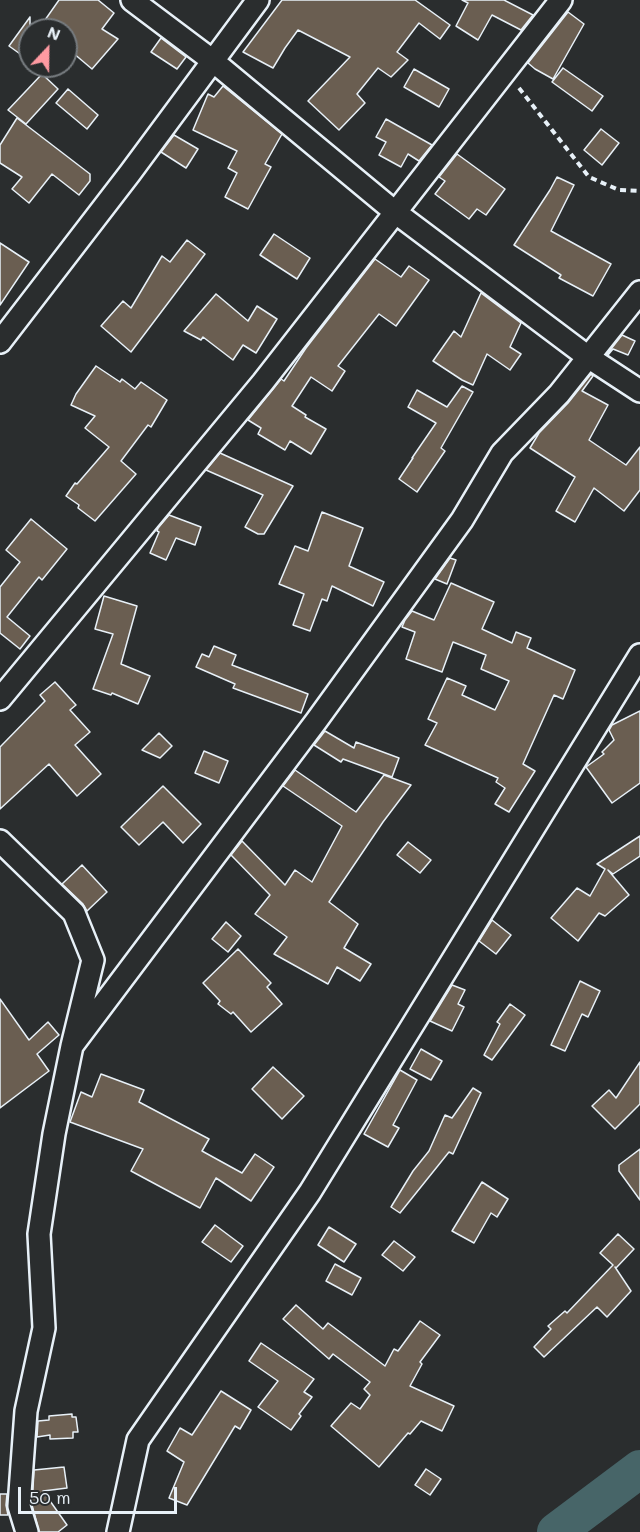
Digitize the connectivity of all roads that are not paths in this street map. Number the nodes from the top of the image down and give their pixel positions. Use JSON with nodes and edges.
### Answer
{"nodes":[{"id":1,"x":132,"y":0,"type":"edge"},
{"id":2,"x":258,"y":0,"type":"edge"},
{"id":3,"x":561,"y":0,"type":"edge"},
{"id":4,"x":213,"y":61,"type":"junction"},
{"id":5,"x":395,"y":212,"type":"junction"},
{"id":6,"x":640,"y":292,"type":"edge"},
{"id":7,"x":0,"y":342,"type":"edge"},
{"id":8,"x":588,"y":357,"type":"junction"},
{"id":9,"x":640,"y":391,"type":"edge"},
{"id":10,"x":640,"y":655,"type":"edge"},
{"id":11,"x":0,"y":699,"type":"edge"},
{"id":12,"x":0,"y":841,"type":"edge"},
{"id":13,"x":72,"y":1046,"type":"junction"},
{"id":14,"x":27,"y":1532,"type":"edge"},
{"id":15,"x":118,"y":1532,"type":"edge"}],
"edges":[{"from":1,"to":4,"type":"street"},
{"from":2,"to":4,"type":"street"},
{"from":3,"to":5,"type":"street"},
{"from":4,"to":5,"type":"street"},
{"from":4,"to":7,"type":"street"},
{"from":5,"to":8,"type":"street"},
{"from":5,"to":11,"type":"street"},
{"from":6,"to":8,"type":"street"},
{"from":8,"to":9,"type":"street"},
{"from":8,"to":13,"type":"street"},
{"from":10,"to":15,"type":"street"},
{"from":12,"to":13,"type":"street"},
{"from":13,"to":14,"type":"street"}]}
